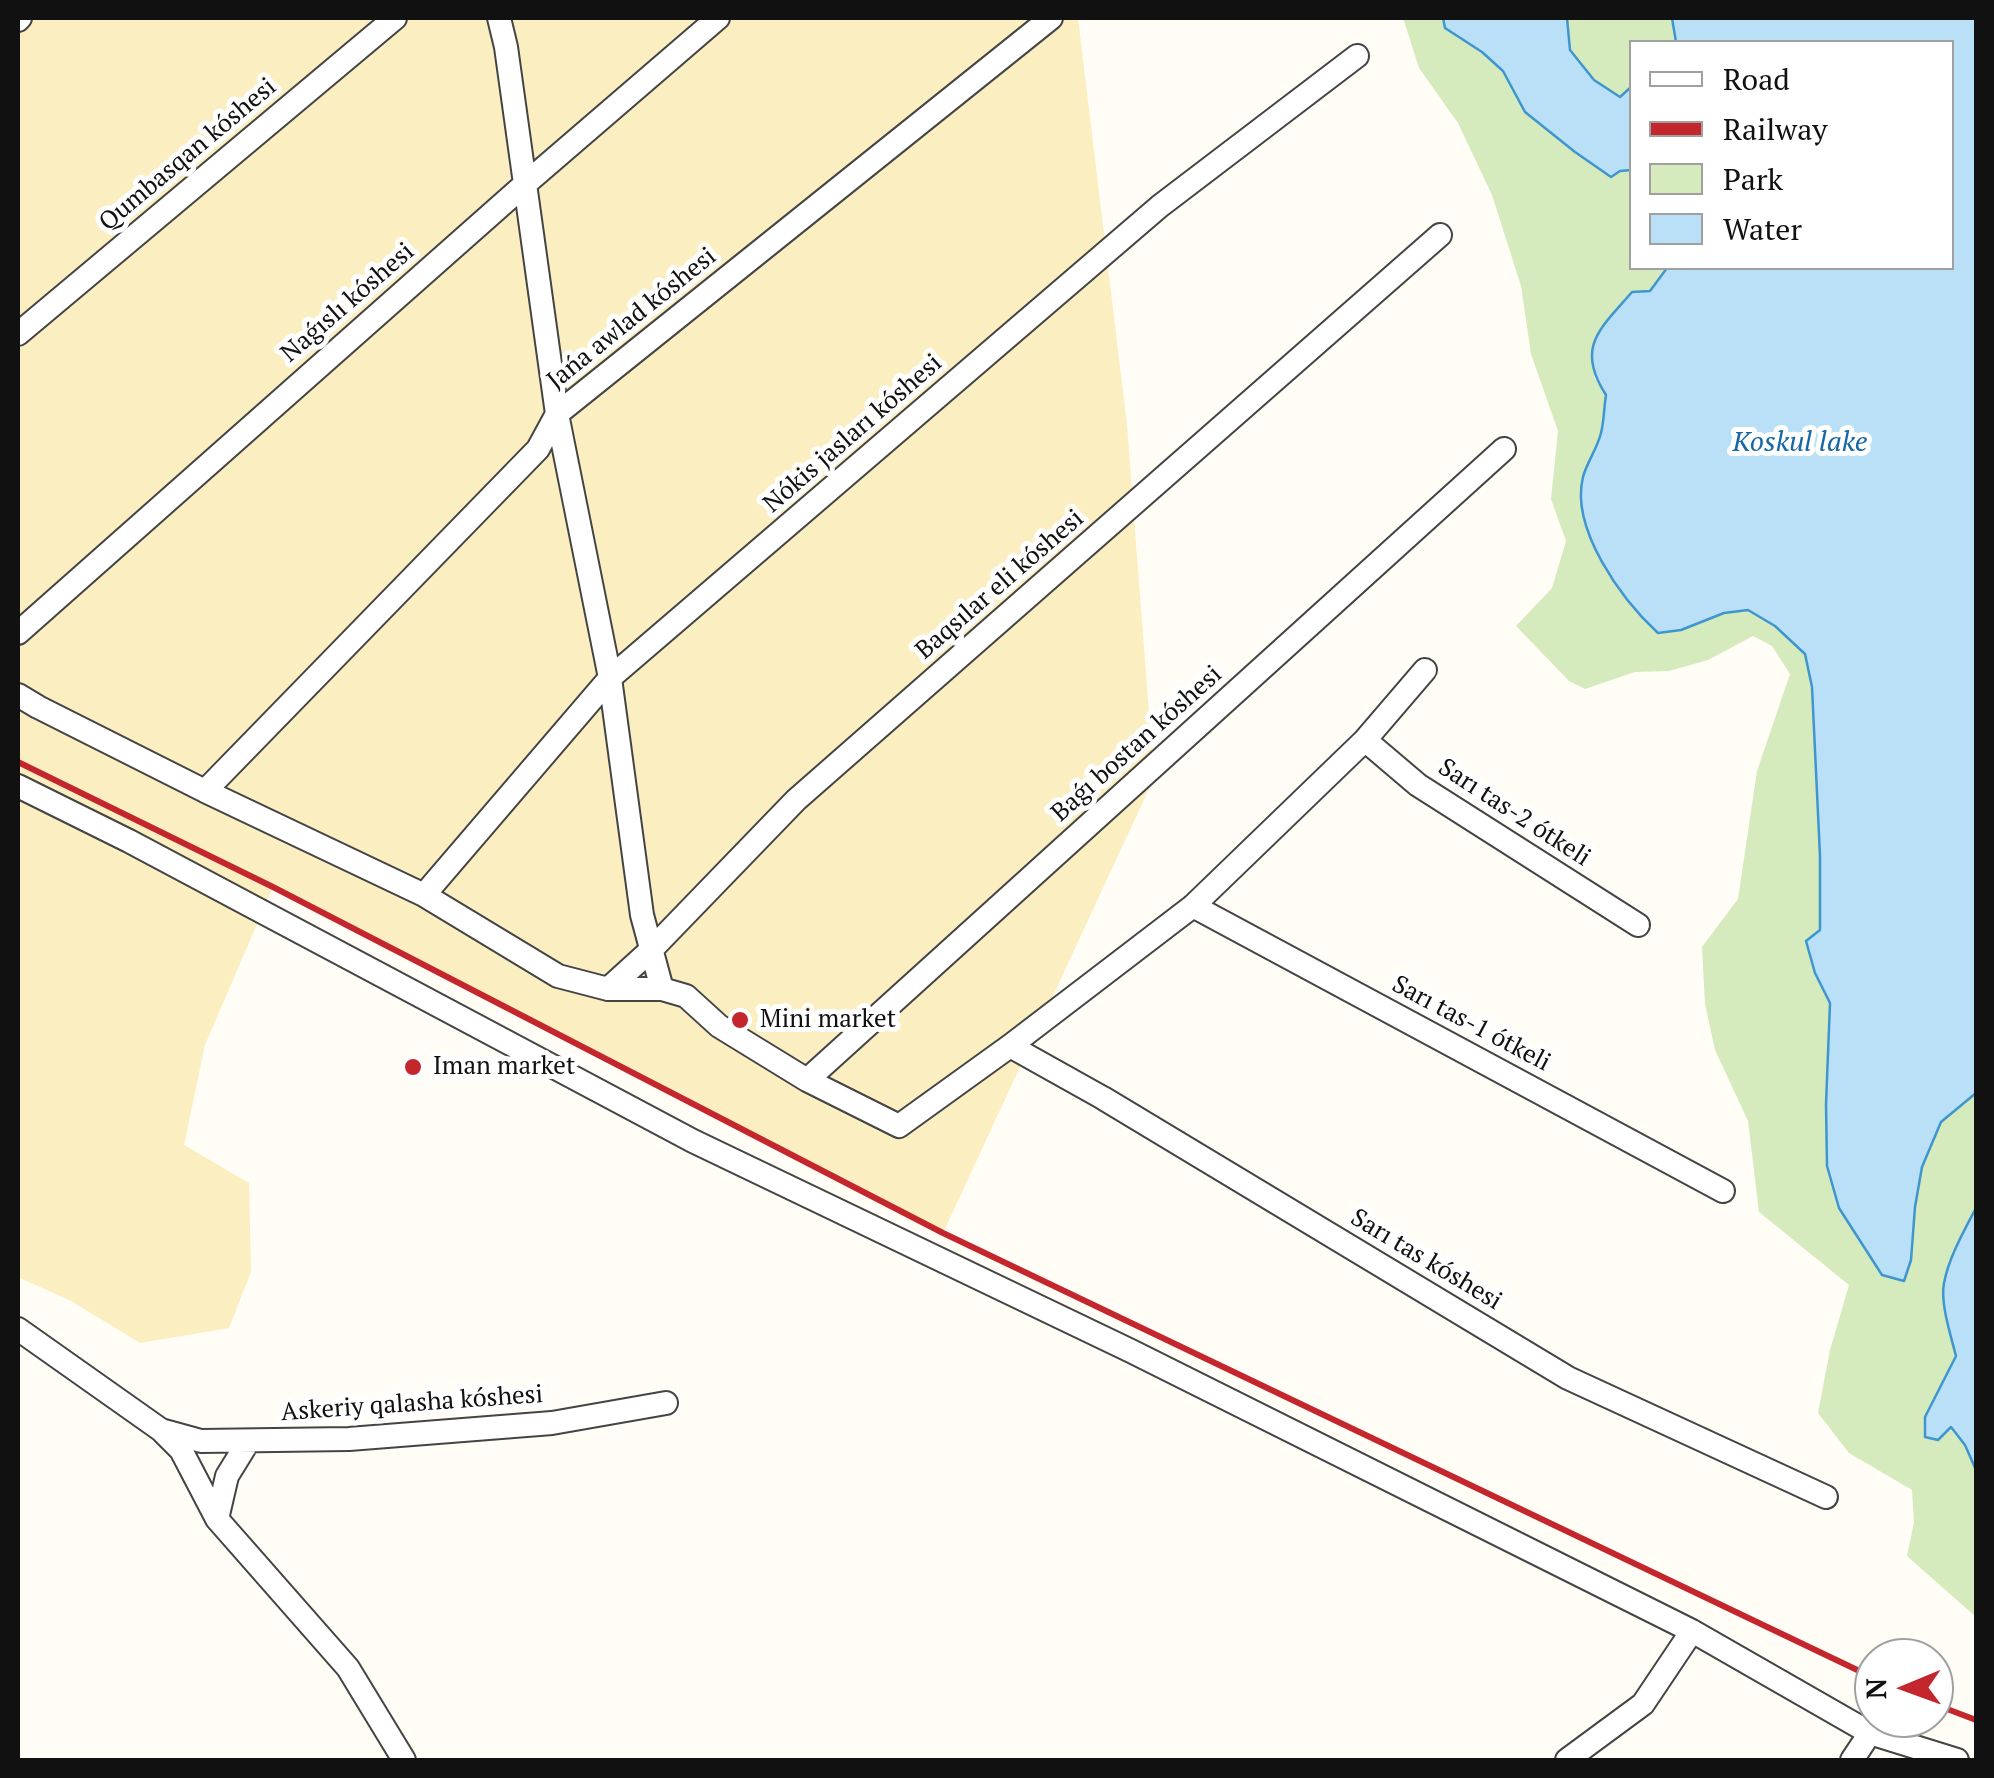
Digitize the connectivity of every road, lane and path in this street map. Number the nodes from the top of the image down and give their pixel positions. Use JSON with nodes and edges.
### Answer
{"nodes":[{"id":1,"x":395,"y":18,"type":"edge"},
{"id":2,"x":499,"y":18,"type":"edge"},
{"id":3,"x":718,"y":18,"type":"edge"},
{"id":4,"x":1051,"y":18,"type":"edge"},
{"id":5,"x":1357,"y":56,"type":"dead end"},
{"id":6,"x":524,"y":185,"type":"junction"},
{"id":7,"x":1440,"y":235,"type":"dead end"},
{"id":8,"x":18,"y":334,"type":"edge"},
{"id":9,"x":557,"y":414,"type":"junction"},
{"id":10,"x":1504,"y":448,"type":"dead end"},
{"id":11,"x":18,"y":632,"type":"edge"},
{"id":12,"x":1425,"y":670,"type":"dead end"},
{"id":13,"x":610,"y":678,"type":"junction"},
{"id":14,"x":18,"y":695,"type":"edge"},
{"id":15,"x":1365,"y":740,"type":"junction"},
{"id":16,"x":18,"y":786,"type":"edge"},
{"id":17,"x":204,"y":792,"type":"junction"},
{"id":18,"x":424,"y":895,"type":"junction"},
{"id":19,"x":1192,"y":906,"type":"junction"},
{"id":20,"x":1638,"y":925,"type":"dead end"},
{"id":21,"x":651,"y":950,"type":"junction"},
{"id":22,"x":662,"y":988,"type":"junction"},
{"id":23,"x":608,"y":989,"type":"junction"},
{"id":24,"x":1010,"y":1046,"type":"junction"},
{"id":25,"x":806,"y":1080,"type":"junction"},
{"id":26,"x":1723,"y":1191,"type":"dead end"},
{"id":27,"x":18,"y":1328,"type":"edge"},
{"id":28,"x":666,"y":1403,"type":"dead end"},
{"id":29,"x":161,"y":1430,"type":"junction"},
{"id":30,"x":248,"y":1442,"type":"junction"},
{"id":31,"x":1826,"y":1497,"type":"dead end"},
{"id":32,"x":217,"y":1518,"type":"junction"},
{"id":33,"x":1692,"y":1631,"type":"junction"},
{"id":34,"x":1854,"y":1724,"type":"edge"},
{"id":35,"x":1867,"y":1738,"type":"edge"},
{"id":36,"x":1886,"y":1738,"type":"edge"},
{"id":37,"x":404,"y":1760,"type":"edge"},
{"id":38,"x":1567,"y":1760,"type":"edge"},
{"id":39,"x":1852,"y":1760,"type":"edge"},
{"id":40,"x":1957,"y":1760,"type":"edge"}],
"edges":[{"from":1,"to":8,"type":"street","name":"Qumbasqan kóshesi"},
{"from":2,"to":6,"type":"street"},
{"from":3,"to":6,"type":"street","name":"Naǵıslı kóshesi"},
{"from":4,"to":9,"type":"street","name":"Jańa awlad kóshesi"},
{"from":5,"to":13,"type":"street","name":"Nókis jasları kóshesi"},
{"from":6,"to":9,"type":"street"},
{"from":6,"to":11,"type":"street","name":"Naǵıslı kóshesi"},
{"from":7,"to":21,"type":"street","name":"Baqsılar eli kóshesi"},
{"from":9,"to":13,"type":"street"},
{"from":9,"to":17,"type":"street","name":"Jańa awlad kóshesi"},
{"from":10,"to":25,"type":"street","name":"Baǵı bostan kóshesi"},
{"from":12,"to":15,"type":"street"},
{"from":13,"to":18,"type":"street","name":"Nókis jasları kóshesi"},
{"from":13,"to":21,"type":"street"},
{"from":14,"to":17,"type":"street"},
{"from":15,"to":19,"type":"street"},
{"from":15,"to":20,"type":"street","name":"Sarı tas-2 ótkeli"},
{"from":16,"to":33,"type":"street"},
{"from":17,"to":18,"type":"street"},
{"from":18,"to":23,"type":"street"},
{"from":19,"to":24,"type":"street"},
{"from":19,"to":26,"type":"street","name":"Sarı tas-1 ótkeli"},
{"from":21,"to":22,"type":"street"},
{"from":21,"to":23,"type":"street","name":"Baqsılar eli kóshesi"},
{"from":22,"to":23,"type":"street"},
{"from":22,"to":25,"type":"street"},
{"from":24,"to":25,"type":"street"},
{"from":24,"to":31,"type":"street","name":"Sarı tas kóshesi"},
{"from":27,"to":29,"type":"street","name":"Askeriy qalasha kóshesi"},
{"from":28,"to":30,"type":"street","name":"Askeriy qalasha kóshesi"},
{"from":29,"to":30,"type":"street","name":"Askeriy qalasha kóshesi"},
{"from":29,"to":32,"type":"street","name":"Askeriy qalasha kóshesi"},
{"from":30,"to":32,"type":"street"},
{"from":32,"to":37,"type":"street","name":"Askeriy qalasha kóshesi"},
{"from":33,"to":34,"type":"street"},
{"from":33,"to":38,"type":"street"},
{"from":35,"to":39,"type":"street"},
{"from":36,"to":40,"type":"street"}]}
